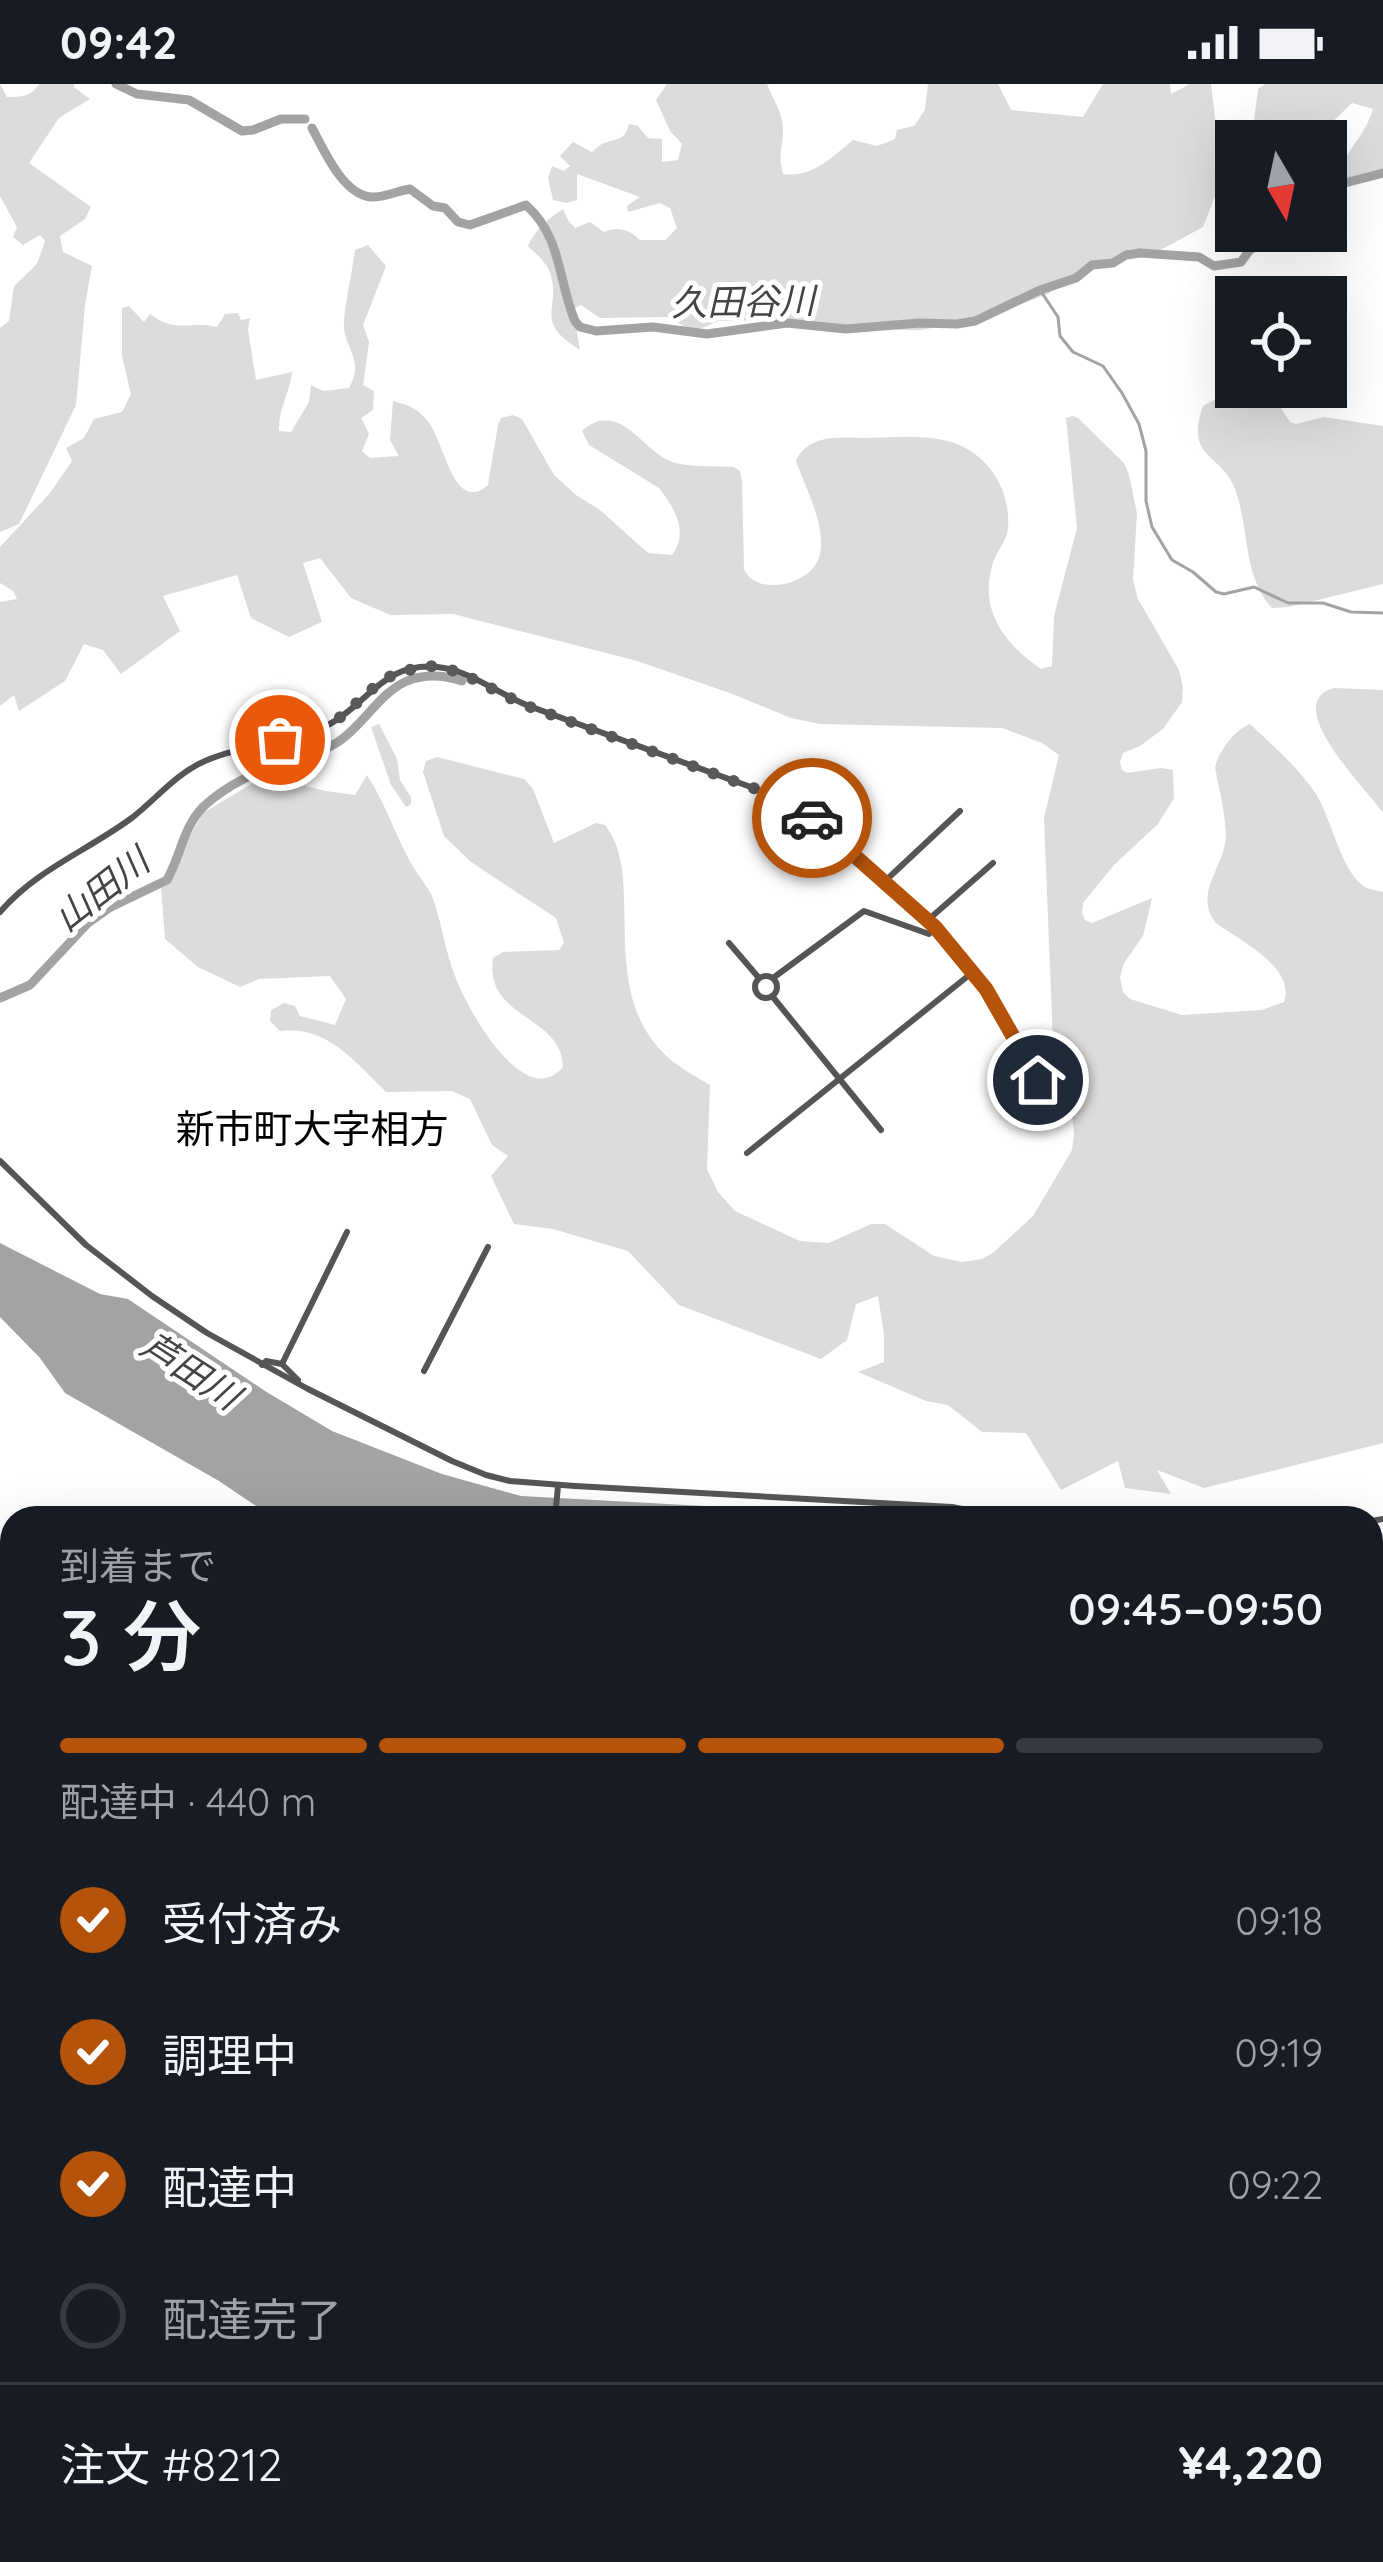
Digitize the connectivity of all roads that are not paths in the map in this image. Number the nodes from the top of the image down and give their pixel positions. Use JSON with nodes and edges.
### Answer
{"nodes":[{"id":1,"x":960,"y":811,"type":"dead end"},
{"id":2,"x":993,"y":863,"type":"dead end"},
{"id":3,"x":883,"y":882,"type":"junction"},
{"id":4,"x":0,"y":912,"type":"edge"},
{"id":5,"x":928,"y":920,"type":"junction"},
{"id":6,"x":935,"y":927,"type":"junction"},
{"id":7,"x":728,"y":944,"type":"dead end"},
{"id":8,"x":973,"y":972,"type":"junction"},
{"id":9,"x":759,"y":978,"type":"junction"},
{"id":10,"x":773,"y":978,"type":"junction"},
{"id":11,"x":772,"y":996,"type":"junction"},
{"id":12,"x":838,"y":1077,"type":"junction"},
{"id":13,"x":1038,"y":1080,"type":"dead end"},
{"id":14,"x":881,"y":1130,"type":"dead end"},
{"id":15,"x":747,"y":1153,"type":"dead end"},
{"id":16,"x":0,"y":1161,"type":"edge"},
{"id":17,"x":346,"y":1232,"type":"dead end"},
{"id":18,"x":488,"y":1247,"type":"dead end"},
{"id":19,"x":282,"y":1364,"type":"junction"},
{"id":20,"x":262,"y":1365,"type":"junction"},
{"id":21,"x":424,"y":1371,"type":"dead end"},
{"id":22,"x":300,"y":1385,"type":"junction"},
{"id":23,"x":558,"y":1485,"type":"junction"},
{"id":24,"x":556,"y":1506,"type":"edge"},
{"id":25,"x":934,"y":1506,"type":"edge"}],
"edges":[{"from":1,"to":3,"type":"street"},
{"from":2,"to":5,"type":"street"},
{"from":3,"to":4,"type":"street"},
{"from":3,"to":5,"type":"street"},
{"from":5,"to":6,"type":"street"},
{"from":6,"to":8,"type":"street"},
{"from":6,"to":10,"type":"street"},
{"from":7,"to":9,"type":"street"},
{"from":8,"to":12,"type":"street"},
{"from":8,"to":13,"type":"street"},
{"from":9,"to":10,"type":"street"},
{"from":9,"to":11,"type":"street"},
{"from":10,"to":11,"type":"street"},
{"from":11,"to":12,"type":"street"},
{"from":12,"to":14,"type":"street"},
{"from":12,"to":15,"type":"street"},
{"from":16,"to":20,"type":"street"},
{"from":17,"to":19,"type":"street"},
{"from":18,"to":21,"type":"street"},
{"from":19,"to":20,"type":"street"},
{"from":19,"to":22,"type":"street"},
{"from":20,"to":22,"type":"street"},
{"from":22,"to":23,"type":"street"},
{"from":23,"to":24,"type":"street"},
{"from":23,"to":25,"type":"street"}]}
